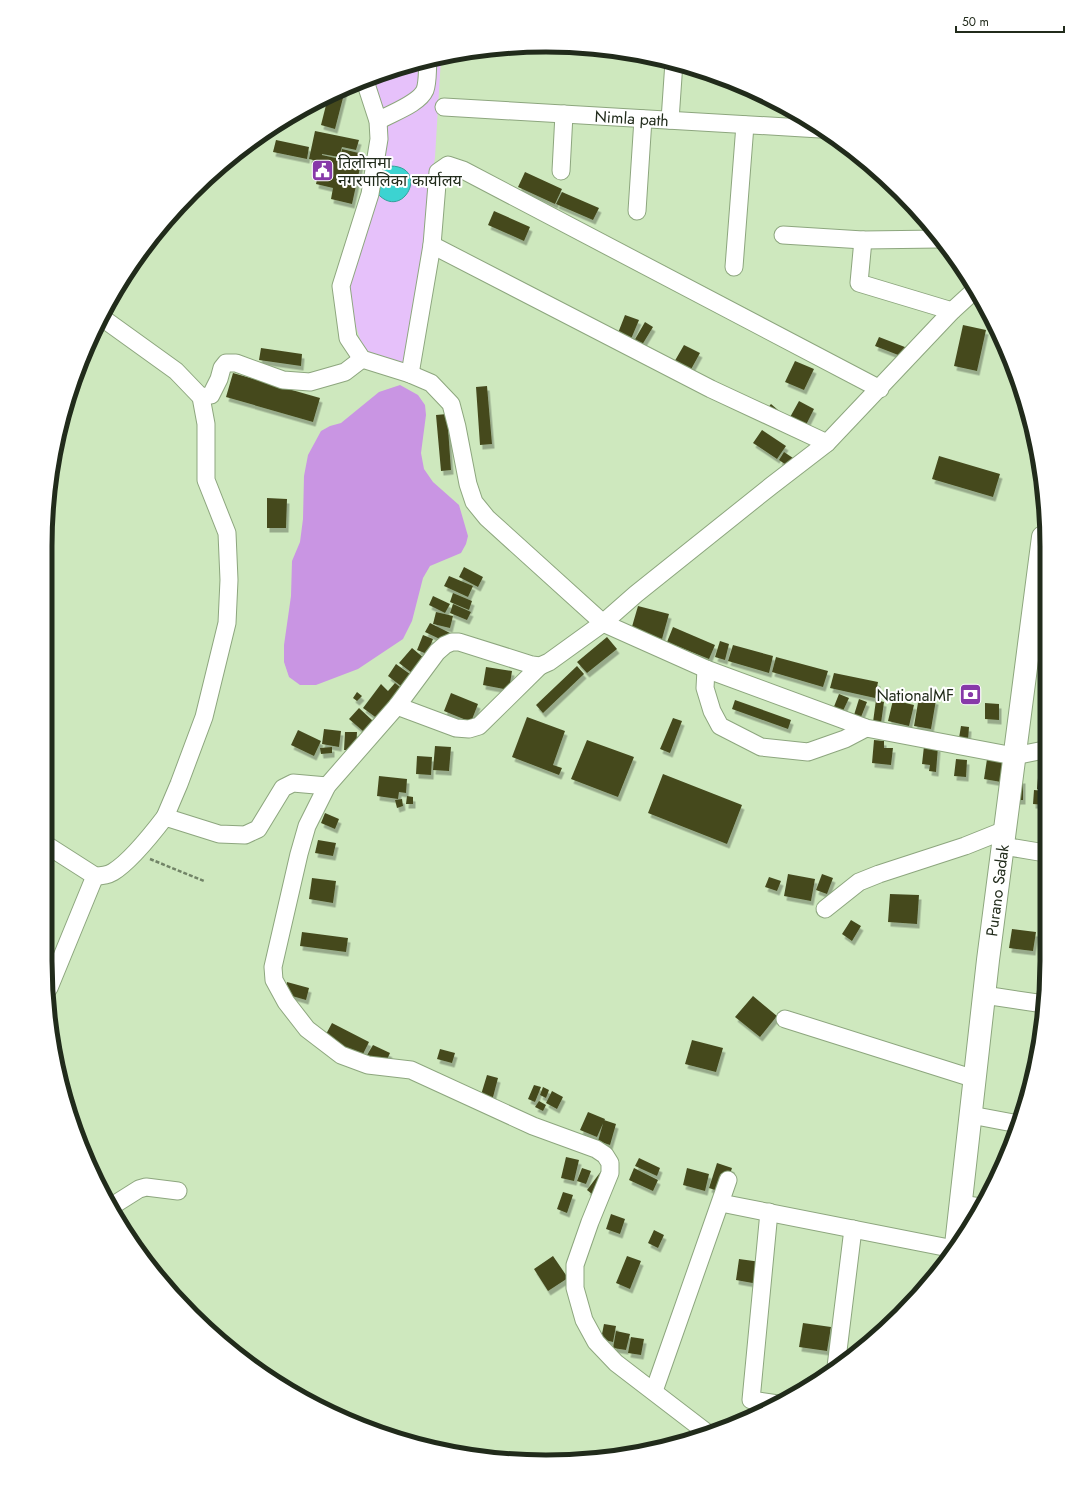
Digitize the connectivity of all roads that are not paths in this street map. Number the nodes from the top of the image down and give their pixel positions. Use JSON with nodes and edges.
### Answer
{"nodes":[{"id":1,"x":428,"y":67,"type":"edge"},
{"id":2,"x":674,"y":69,"type":"edge"},
{"id":3,"x":367,"y":86,"type":"edge"},
{"id":4,"x":444,"y":107,"type":"dead end"},
{"id":5,"x":564,"y":114,"type":"junction"},
{"id":6,"x":643,"y":119,"type":"junction"},
{"id":7,"x":670,"y":120,"type":"junction"},
{"id":8,"x":378,"y":121,"type":"junction"},
{"id":9,"x":746,"y":125,"type":"junction"},
{"id":10,"x":810,"y":128,"type":"edge"},
{"id":11,"x":561,"y":171,"type":"dead end"},
{"id":12,"x":636,"y":211,"type":"dead end"},
{"id":13,"x":783,"y":236,"type":"dead end"},
{"id":14,"x":933,"y":239,"type":"edge"},
{"id":15,"x":863,"y":240,"type":"junction"},
{"id":16,"x":432,"y":244,"type":"junction"},
{"id":17,"x":734,"y":267,"type":"dead end"},
{"id":18,"x":970,"y":293,"type":"edge"},
{"id":19,"x":952,"y":311,"type":"junction"},
{"id":20,"x":107,"y":321,"type":"edge"},
{"id":21,"x":362,"y":359,"type":"junction"},
{"id":22,"x":410,"y":374,"type":"junction"},
{"id":23,"x":880,"y":388,"type":"junction"},
{"id":24,"x":201,"y":397,"type":"junction"},
{"id":25,"x":827,"y":443,"type":"junction"},
{"id":26,"x":1040,"y":560,"type":"edge"},
{"id":27,"x":603,"y":622,"type":"junction"},
{"id":28,"x":540,"y":666,"type":"junction"},
{"id":29,"x":706,"y":669,"type":"junction"},
{"id":30,"x":397,"y":706,"type":"junction"},
{"id":31,"x":866,"y":728,"type":"junction"},
{"id":32,"x":1040,"y":751,"type":"edge"},
{"id":33,"x":1014,"y":756,"type":"junction"},
{"id":34,"x":327,"y":786,"type":"junction"},
{"id":35,"x":165,"y":817,"type":"junction"},
{"id":36,"x":1004,"y":838,"type":"junction"},
{"id":37,"x":52,"y":848,"type":"edge"},
{"id":38,"x":1040,"y":852,"type":"edge"},
{"id":39,"x":95,"y":876,"type":"junction"},
{"id":40,"x":825,"y":909,"type":"dead end"},
{"id":41,"x":53,"y":977,"type":"edge"},
{"id":42,"x":984,"y":995,"type":"junction"},
{"id":43,"x":1038,"y":1003,"type":"edge"},
{"id":44,"x":785,"y":1019,"type":"dead end"},
{"id":45,"x":974,"y":1079,"type":"junction"},
{"id":46,"x":971,"y":1115,"type":"junction"},
{"id":47,"x":1013,"y":1123,"type":"edge"},
{"id":48,"x":728,"y":1180,"type":"dead end"},
{"id":49,"x":178,"y":1191,"type":"dead end"},
{"id":50,"x":721,"y":1203,"type":"junction"},
{"id":51,"x":116,"y":1204,"type":"edge"},
{"id":52,"x":970,"y":1206,"type":"edge"},
{"id":53,"x":769,"y":1212,"type":"junction"},
{"id":54,"x":963,"y":1225,"type":"edge"},
{"id":55,"x":853,"y":1229,"type":"junction"},
{"id":56,"x":948,"y":1248,"type":"edge"},
{"id":57,"x":837,"y":1360,"type":"edge"},
{"id":58,"x":654,"y":1392,"type":"junction"},
{"id":59,"x":767,"y":1402,"type":"edge"},
{"id":60,"x":703,"y":1430,"type":"edge"}],
"edges":[{"from":1,"to":8,"type":"street"},
{"from":2,"to":7,"type":"street"},
{"from":3,"to":8,"type":"street"},
{"from":4,"to":5,"type":"street","name":"Nimla path"},
{"from":5,"to":6,"type":"street","name":"Nimla path"},
{"from":5,"to":11,"type":"street"},
{"from":6,"to":7,"type":"street","name":"Nimla path"},
{"from":6,"to":12,"type":"street"},
{"from":7,"to":9,"type":"street","name":"Nimla path"},
{"from":8,"to":21,"type":"street"},
{"from":9,"to":10,"type":"street","name":"Nimla path"},
{"from":9,"to":17,"type":"street"},
{"from":13,"to":15,"type":"street"},
{"from":14,"to":15,"type":"street"},
{"from":15,"to":19,"type":"street"},
{"from":16,"to":22,"type":"street"},
{"from":16,"to":23,"type":"street"},
{"from":16,"to":25,"type":"street"},
{"from":18,"to":19,"type":"street"},
{"from":19,"to":23,"type":"street"},
{"from":20,"to":24,"type":"street"},
{"from":21,"to":22,"type":"street"},
{"from":21,"to":24,"type":"street"},
{"from":22,"to":27,"type":"street"},
{"from":23,"to":25,"type":"street"},
{"from":24,"to":35,"type":"street"},
{"from":25,"to":27,"type":"street"},
{"from":26,"to":33,"type":"main road","name":"Purano Sadak"},
{"from":27,"to":28,"type":"street"},
{"from":27,"to":29,"type":"street"},
{"from":28,"to":30,"type":"street"},
{"from":28,"to":30,"type":"street"},
{"from":29,"to":31,"type":"street"},
{"from":29,"to":31,"type":"street"},
{"from":30,"to":34,"type":"street"},
{"from":31,"to":33,"type":"street"},
{"from":32,"to":33,"type":"street"},
{"from":33,"to":36,"type":"main road","name":"Purano Sadak"},
{"from":34,"to":35,"type":"street"},
{"from":34,"to":58,"type":"street"},
{"from":35,"to":39,"type":"street"},
{"from":36,"to":38,"type":"street"},
{"from":36,"to":40,"type":"street"},
{"from":36,"to":42,"type":"main road","name":"Purano Sadak"},
{"from":37,"to":39,"type":"street"},
{"from":39,"to":41,"type":"street"},
{"from":42,"to":43,"type":"street"},
{"from":42,"to":45,"type":"main road","name":"Purano Sadak"},
{"from":44,"to":45,"type":"street"},
{"from":45,"to":46,"type":"main road","name":"Purano Sadak"},
{"from":46,"to":47,"type":"street"},
{"from":46,"to":52,"type":"main road","name":"Purano Sadak"},
{"from":48,"to":50,"type":"street"},
{"from":49,"to":51,"type":"street"},
{"from":50,"to":53,"type":"street"},
{"from":50,"to":58,"type":"street"},
{"from":52,"to":54,"type":"main road","name":"Purano Sadak"},
{"from":53,"to":55,"type":"street"},
{"from":53,"to":59,"type":"street"},
{"from":55,"to":56,"type":"street"},
{"from":55,"to":57,"type":"street"},
{"from":58,"to":60,"type":"street"}]}
